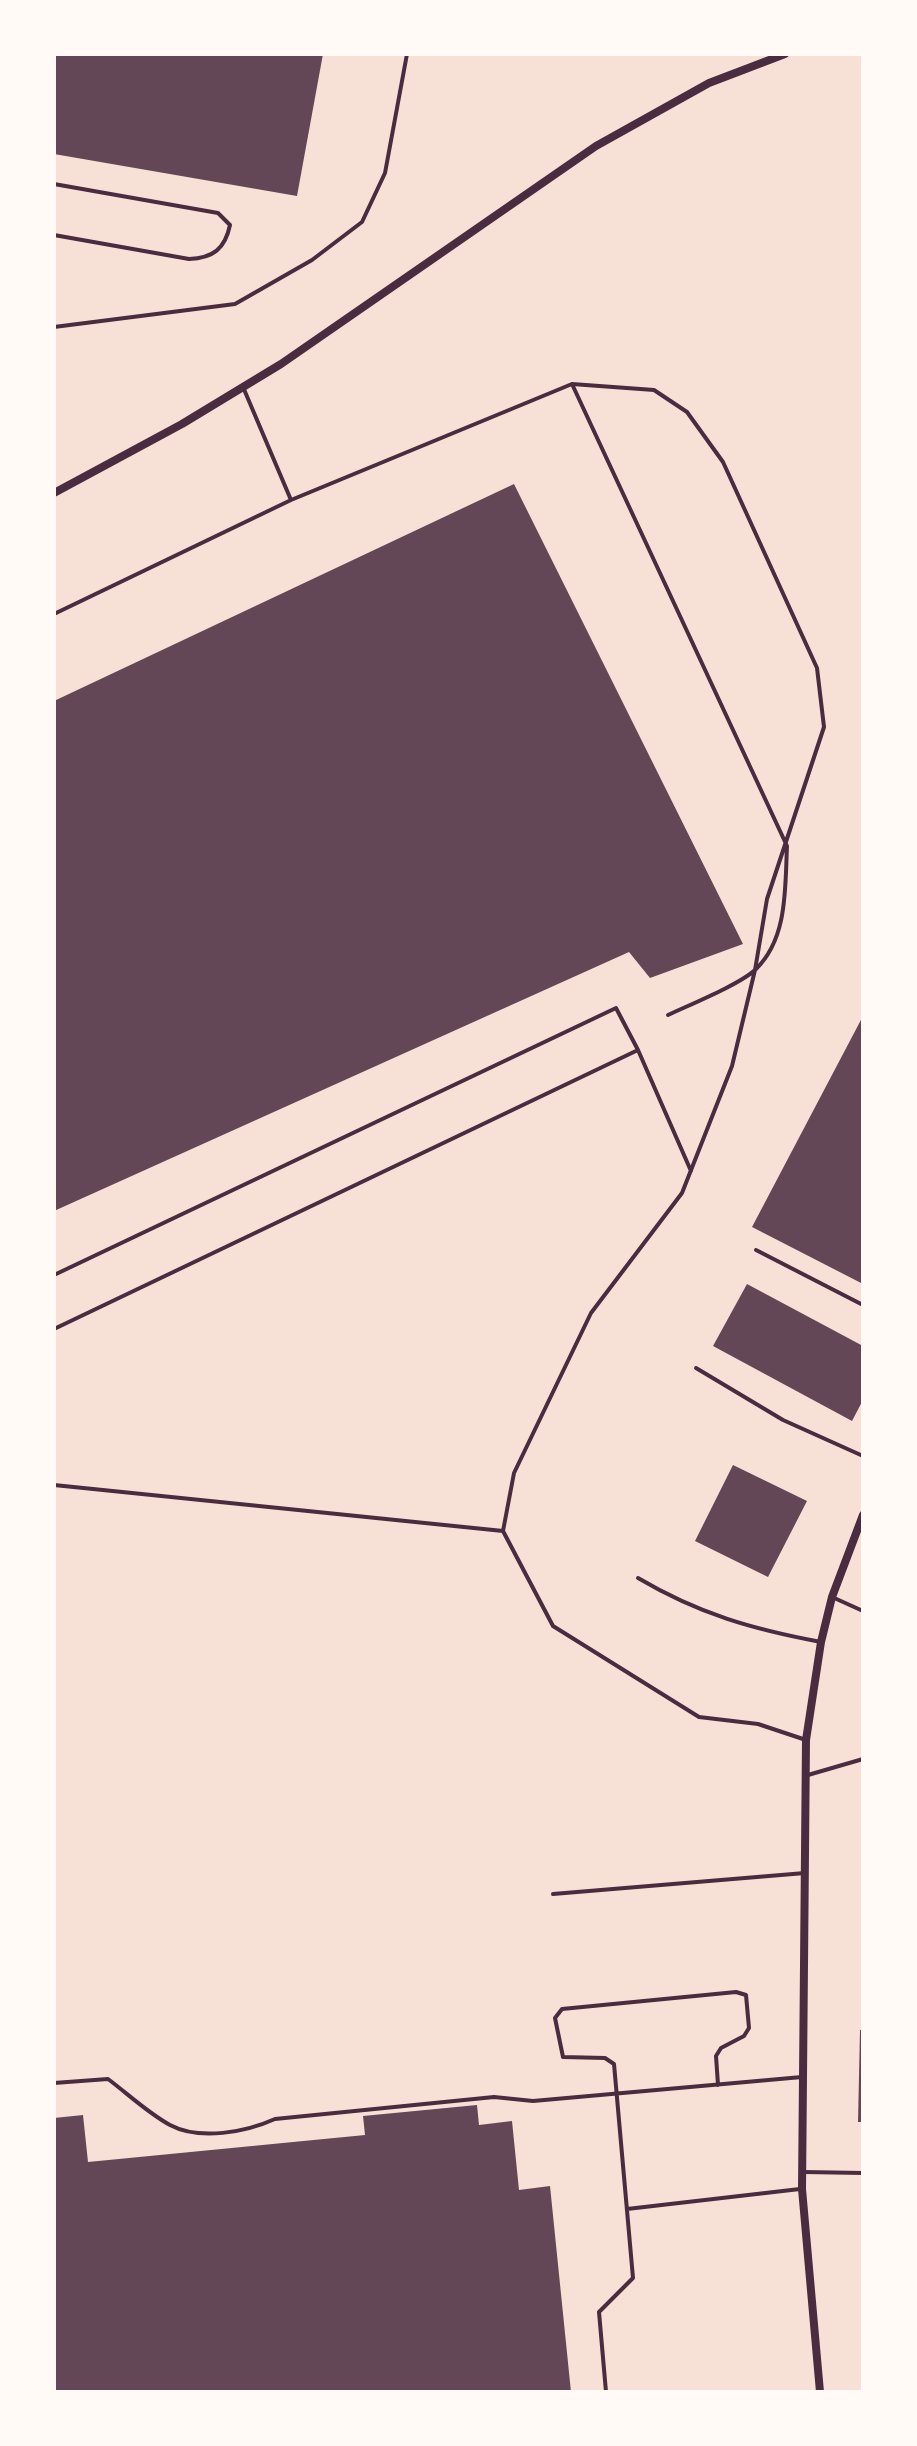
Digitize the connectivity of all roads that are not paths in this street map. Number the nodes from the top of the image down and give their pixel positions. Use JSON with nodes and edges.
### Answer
{"nodes":[{"id":1,"x":407,"y":54,"type":"edge"},
{"id":2,"x":785,"y":54,"type":"edge"},
{"id":3,"x":54,"y":184,"type":"edge"},
{"id":4,"x":54,"y":235,"type":"edge"},
{"id":5,"x":54,"y":327,"type":"edge"},
{"id":6,"x":572,"y":384,"type":"junction"},
{"id":7,"x":243,"y":387,"type":"junction"},
{"id":8,"x":54,"y":492,"type":"edge"},
{"id":9,"x":291,"y":500,"type":"junction"},
{"id":10,"x":54,"y":614,"type":"edge"},
{"id":11,"x":787,"y":846,"type":"junction"},
{"id":12,"x":755,"y":970,"type":"junction"},
{"id":13,"x":668,"y":1015,"type":"dead end"},
{"id":14,"x":638,"y":1050,"type":"junction"},
{"id":15,"x":691,"y":1171,"type":"junction"},
{"id":16,"x":756,"y":1250,"type":"dead end"},
{"id":17,"x":54,"y":1275,"type":"edge"},
{"id":18,"x":863,"y":1305,"type":"edge"},
{"id":19,"x":54,"y":1329,"type":"edge"},
{"id":20,"x":696,"y":1368,"type":"dead end"},
{"id":21,"x":863,"y":1456,"type":"edge"},
{"id":22,"x":54,"y":1485,"type":"edge"},
{"id":23,"x":863,"y":1515,"type":"edge"},
{"id":24,"x":503,"y":1531,"type":"junction"},
{"id":25,"x":638,"y":1578,"type":"dead end"},
{"id":26,"x":832,"y":1597,"type":"junction"},
{"id":27,"x":863,"y":1611,"type":"edge"},
{"id":28,"x":821,"y":1642,"type":"junction"},
{"id":29,"x":806,"y":1740,"type":"junction"},
{"id":30,"x":863,"y":1759,"type":"edge"},
{"id":31,"x":806,"y":1775,"type":"junction"},
{"id":32,"x":805,"y":1873,"type":"junction"},
{"id":33,"x":553,"y":1894,"type":"dead end"},
{"id":34,"x":803,"y":2077,"type":"junction"},
{"id":35,"x":54,"y":2083,"type":"edge"},
{"id":36,"x":718,"y":2085,"type":"junction"},
{"id":37,"x":618,"y":2093,"type":"junction"},
{"id":38,"x":802,"y":2172,"type":"junction"},
{"id":39,"x":863,"y":2173,"type":"edge"},
{"id":40,"x":802,"y":2189,"type":"junction"},
{"id":41,"x":627,"y":2209,"type":"junction"},
{"id":42,"x":606,"y":2392,"type":"edge"},
{"id":43,"x":820,"y":2392,"type":"edge"}],
"edges":[{"from":1,"to":5,"type":"lane"},
{"from":2,"to":7,"type":"street"},
{"from":3,"to":4,"type":"lane"},
{"from":6,"to":9,"type":"lane"},
{"from":6,"to":11,"type":"lane"},
{"from":6,"to":11,"type":"lane"},
{"from":7,"to":8,"type":"street"},
{"from":7,"to":9,"type":"lane"},
{"from":9,"to":10,"type":"lane"},
{"from":11,"to":12,"type":"lane"},
{"from":11,"to":12,"type":"lane"},
{"from":12,"to":13,"type":"lane"},
{"from":12,"to":15,"type":"lane"},
{"from":14,"to":15,"type":"lane"},
{"from":14,"to":17,"type":"lane"},
{"from":14,"to":19,"type":"lane"},
{"from":15,"to":24,"type":"lane"},
{"from":16,"to":18,"type":"lane"},
{"from":20,"to":21,"type":"lane"},
{"from":22,"to":24,"type":"lane"},
{"from":23,"to":26,"type":"street"},
{"from":24,"to":29,"type":"lane"},
{"from":25,"to":28,"type":"lane"},
{"from":26,"to":27,"type":"lane"},
{"from":26,"to":28,"type":"street"},
{"from":28,"to":29,"type":"street"},
{"from":29,"to":31,"type":"street"},
{"from":30,"to":31,"type":"lane"},
{"from":31,"to":32,"type":"street"},
{"from":32,"to":33,"type":"lane"},
{"from":32,"to":34,"type":"street"},
{"from":34,"to":36,"type":"lane"},
{"from":34,"to":38,"type":"street"},
{"from":35,"to":37,"type":"lane"},
{"from":36,"to":37,"type":"lane"},
{"from":36,"to":37,"type":"lane"},
{"from":37,"to":41,"type":"lane"},
{"from":38,"to":39,"type":"lane"},
{"from":38,"to":40,"type":"street"},
{"from":40,"to":41,"type":"lane"},
{"from":40,"to":43,"type":"street"},
{"from":41,"to":42,"type":"lane"}]}
